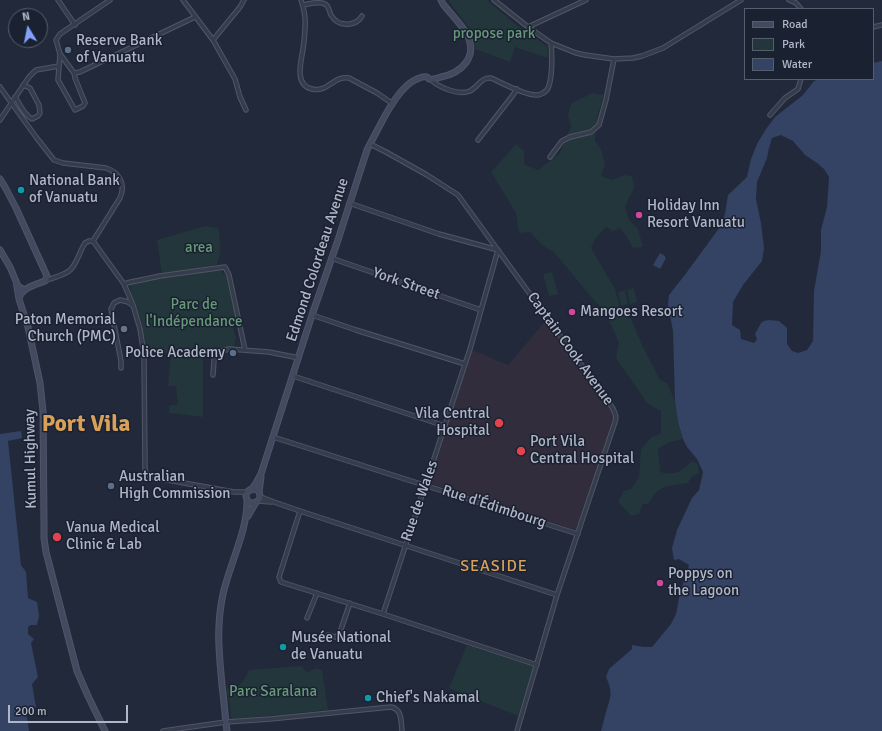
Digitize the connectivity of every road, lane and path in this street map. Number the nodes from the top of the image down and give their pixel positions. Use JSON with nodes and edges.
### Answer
{"nodes":[{"id":1,"x":58,"y":0,"type":"edge"},
{"id":2,"x":110,"y":0,"type":"edge"},
{"id":3,"x":183,"y":0,"type":"edge"},
{"id":4,"x":244,"y":0,"type":"edge"},
{"id":5,"x":301,"y":0,"type":"edge"},
{"id":6,"x":441,"y":0,"type":"edge"},
{"id":7,"x":494,"y":0,"type":"edge"},
{"id":8,"x":586,"y":0,"type":"edge"},
{"id":9,"x":741,"y":0,"type":"edge"},
{"id":10,"x":788,"y":0,"type":"edge"},
{"id":11,"x":303,"y":5,"type":"junction"},
{"id":12,"x":800,"y":8,"type":"edge"},
{"id":13,"x":362,"y":16,"type":"dead end"},
{"id":14,"x":195,"y":17,"type":"junction"},
{"id":15,"x":75,"y":25,"type":"junction"},
{"id":16,"x":528,"y":27,"type":"junction"},
{"id":17,"x":213,"y":40,"type":"junction"},
{"id":18,"x":551,"y":43,"type":"junction"},
{"id":19,"x":60,"y":54,"type":"junction"},
{"id":20,"x":614,"y":59,"type":"junction"},
{"id":21,"x":58,"y":66,"type":"junction"},
{"id":22,"x":74,"y":73,"type":"junction"},
{"id":23,"x":430,"y":79,"type":"junction"},
{"id":24,"x":801,"y":80,"type":"edge"},
{"id":25,"x":23,"y":85,"type":"junction"},
{"id":26,"x":0,"y":87,"type":"edge"},
{"id":27,"x":516,"y":89,"type":"junction"},
{"id":28,"x":15,"y":97,"type":"junction"},
{"id":29,"x":11,"y":103,"type":"junction"},
{"id":30,"x":393,"y":104,"type":"junction"},
{"id":31,"x":246,"y":110,"type":"dead end"},
{"id":32,"x":770,"y":115,"type":"dead end"},
{"id":33,"x":0,"y":120,"type":"edge"},
{"id":34,"x":478,"y":140,"type":"dead end"},
{"id":35,"x":370,"y":144,"type":"junction"},
{"id":36,"x":550,"y":157,"type":"dead end"},
{"id":37,"x":0,"y":179,"type":"edge"},
{"id":38,"x":349,"y":203,"type":"junction"},
{"id":39,"x":93,"y":242,"type":"junction"},
{"id":40,"x":0,"y":250,"type":"edge"},
{"id":41,"x":498,"y":250,"type":"junction"},
{"id":42,"x":331,"y":258,"type":"junction"},
{"id":43,"x":50,"y":278,"type":"junction"},
{"id":44,"x":16,"y":281,"type":"junction"},
{"id":45,"x":124,"y":284,"type":"junction"},
{"id":46,"x":24,"y":290,"type":"junction"},
{"id":47,"x":19,"y":299,"type":"junction"},
{"id":48,"x":133,"y":305,"type":"junction"},
{"id":49,"x":481,"y":310,"type":"junction"},
{"id":50,"x":312,"y":315,"type":"junction"},
{"id":51,"x":245,"y":350,"type":"junction"},
{"id":52,"x":298,"y":358,"type":"junction"},
{"id":53,"x":464,"y":364,"type":"junction"},
{"id":54,"x":121,"y":368,"type":"dead end"},
{"id":55,"x":213,"y":375,"type":"dead end"},
{"id":56,"x":293,"y":376,"type":"junction"},
{"id":57,"x":445,"y":426,"type":"junction"},
{"id":58,"x":273,"y":437,"type":"junction"},
{"id":59,"x":261,"y":474,"type":"junction"},
{"id":60,"x":425,"y":486,"type":"junction"},
{"id":61,"x":248,"y":495,"type":"junction"},
{"id":62,"x":259,"y":498,"type":"junction"},
{"id":63,"x":300,"y":512,"type":"junction"},
{"id":64,"x":245,"y":523,"type":"junction"},
{"id":65,"x":578,"y":534,"type":"junction"},
{"id":66,"x":405,"y":546,"type":"junction"},
{"id":67,"x":317,"y":593,"type":"junction"},
{"id":68,"x":557,"y":595,"type":"junction"},
{"id":69,"x":350,"y":604,"type":"junction"},
{"id":70,"x":383,"y":614,"type":"junction"},
{"id":71,"x":307,"y":618,"type":"dead end"},
{"id":72,"x":328,"y":635,"type":"dead end"},
{"id":73,"x":538,"y":665,"type":"junction"},
{"id":74,"x":226,"y":722,"type":"junction"},
{"id":75,"x":105,"y":731,"type":"edge"},
{"id":76,"x":163,"y":731,"type":"edge"},
{"id":77,"x":227,"y":731,"type":"edge"},
{"id":78,"x":402,"y":731,"type":"edge"},
{"id":79,"x":517,"y":731,"type":"edge"}],
"edges":[{"from":1,"to":15,"type":"street"},
{"from":2,"to":15,"type":"street"},
{"from":3,"to":14,"type":"street"},
{"from":4,"to":17,"type":"street"},
{"from":5,"to":11,"type":"street"},
{"from":6,"to":23,"type":"street","name":"Edmond Colordeau Avenue"},
{"from":7,"to":16,"type":"street"},
{"from":8,"to":16,"type":"street"},
{"from":9,"to":20,"type":"street"},
{"from":10,"to":12,"type":"street"},
{"from":11,"to":13,"type":"street"},
{"from":11,"to":30,"type":"street"},
{"from":14,"to":17,"type":"street"},
{"from":14,"to":22,"type":"street"},
{"from":15,"to":19,"type":"street"},
{"from":16,"to":18,"type":"street"},
{"from":17,"to":31,"type":"street"},
{"from":18,"to":20,"type":"street"},
{"from":18,"to":27,"type":"street"},
{"from":19,"to":21,"type":"street"},
{"from":19,"to":22,"type":"street"},
{"from":20,"to":36,"type":"street"},
{"from":21,"to":22,"type":"street"},
{"from":21,"to":25,"type":"street"},
{"from":23,"to":27,"type":"street"},
{"from":23,"to":30,"type":"street","name":"Edmond Colordeau Avenue"},
{"from":24,"to":32,"type":"street"},
{"from":25,"to":28,"type":"street"},
{"from":25,"to":28,"type":"street"},
{"from":26,"to":29,"type":"street"},
{"from":27,"to":34,"type":"street"},
{"from":28,"to":29,"type":"street"},
{"from":29,"to":33,"type":"street"},
{"from":29,"to":39,"type":"street"},
{"from":30,"to":35,"type":"street","name":"Edmond Colordeau Avenue"},
{"from":35,"to":38,"type":"street","name":"Edmond Colordeau Avenue"},
{"from":35,"to":41,"type":"street","name":"Captain Cook Avenue"},
{"from":37,"to":43,"type":"street"},
{"from":38,"to":41,"type":"street"},
{"from":38,"to":42,"type":"street","name":"Edmond Colordeau Avenue"},
{"from":39,"to":43,"type":"street"},
{"from":39,"to":45,"type":"street"},
{"from":40,"to":44,"type":"street"},
{"from":41,"to":49,"type":"street","name":"Rue de Wales"},
{"from":41,"to":65,"type":"street","name":"Captain Cook Avenue"},
{"from":42,"to":49,"type":"street","name":"York Street"},
{"from":42,"to":50,"type":"street","name":"Edmond Colordeau Avenue"},
{"from":43,"to":46,"type":"street"},
{"from":44,"to":46,"type":"street"},
{"from":44,"to":47,"type":"street","name":"Kumul Highway"},
{"from":45,"to":48,"type":"street"},
{"from":45,"to":51,"type":"street"},
{"from":46,"to":47,"type":"street"},
{"from":47,"to":75,"type":"street","name":"Kumul Highway"},
{"from":48,"to":54,"type":"street"},
{"from":48,"to":61,"type":"street"},
{"from":49,"to":53,"type":"street","name":"Rue de Wales"},
{"from":50,"to":52,"type":"street","name":"Edmond Colordeau Avenue"},
{"from":50,"to":53,"type":"street"},
{"from":51,"to":52,"type":"street"},
{"from":51,"to":55,"type":"street"},
{"from":52,"to":56,"type":"street","name":"Edmond Colordeau Avenue"},
{"from":53,"to":57,"type":"street","name":"Rue de Wales"},
{"from":56,"to":57,"type":"street"},
{"from":56,"to":58,"type":"street","name":"Edmond Colordeau Avenue"},
{"from":57,"to":60,"type":"street","name":"Rue de Wales"},
{"from":58,"to":59,"type":"street","name":"Edmond Colordeau Avenue"},
{"from":58,"to":60,"type":"street","name":"Rue d'Édimbourg"},
{"from":59,"to":61,"type":"street"},
{"from":59,"to":62,"type":"street"},
{"from":60,"to":65,"type":"street","name":"Rue d'Édimbourg"},
{"from":60,"to":66,"type":"street","name":"Rue de Wales"},
{"from":61,"to":62,"type":"street"},
{"from":61,"to":62,"type":"street"},
{"from":61,"to":64,"type":"street"},
{"from":62,"to":63,"type":"street"},
{"from":62,"to":64,"type":"street"},
{"from":63,"to":66,"type":"street"},
{"from":63,"to":67,"type":"street"},
{"from":64,"to":74,"type":"street"},
{"from":65,"to":68,"type":"street","name":"Captain Cook Avenue"},
{"from":66,"to":68,"type":"street"},
{"from":66,"to":70,"type":"street","name":"Rue de Wales"},
{"from":67,"to":69,"type":"street"},
{"from":67,"to":71,"type":"street"},
{"from":68,"to":73,"type":"street","name":"Captain Cook Avenue"},
{"from":69,"to":70,"type":"street"},
{"from":69,"to":72,"type":"street"},
{"from":70,"to":73,"type":"street"},
{"from":73,"to":79,"type":"street","name":"Captain Cook Avenue"},
{"from":74,"to":76,"type":"street"},
{"from":74,"to":77,"type":"street"},
{"from":74,"to":78,"type":"street"}]}
